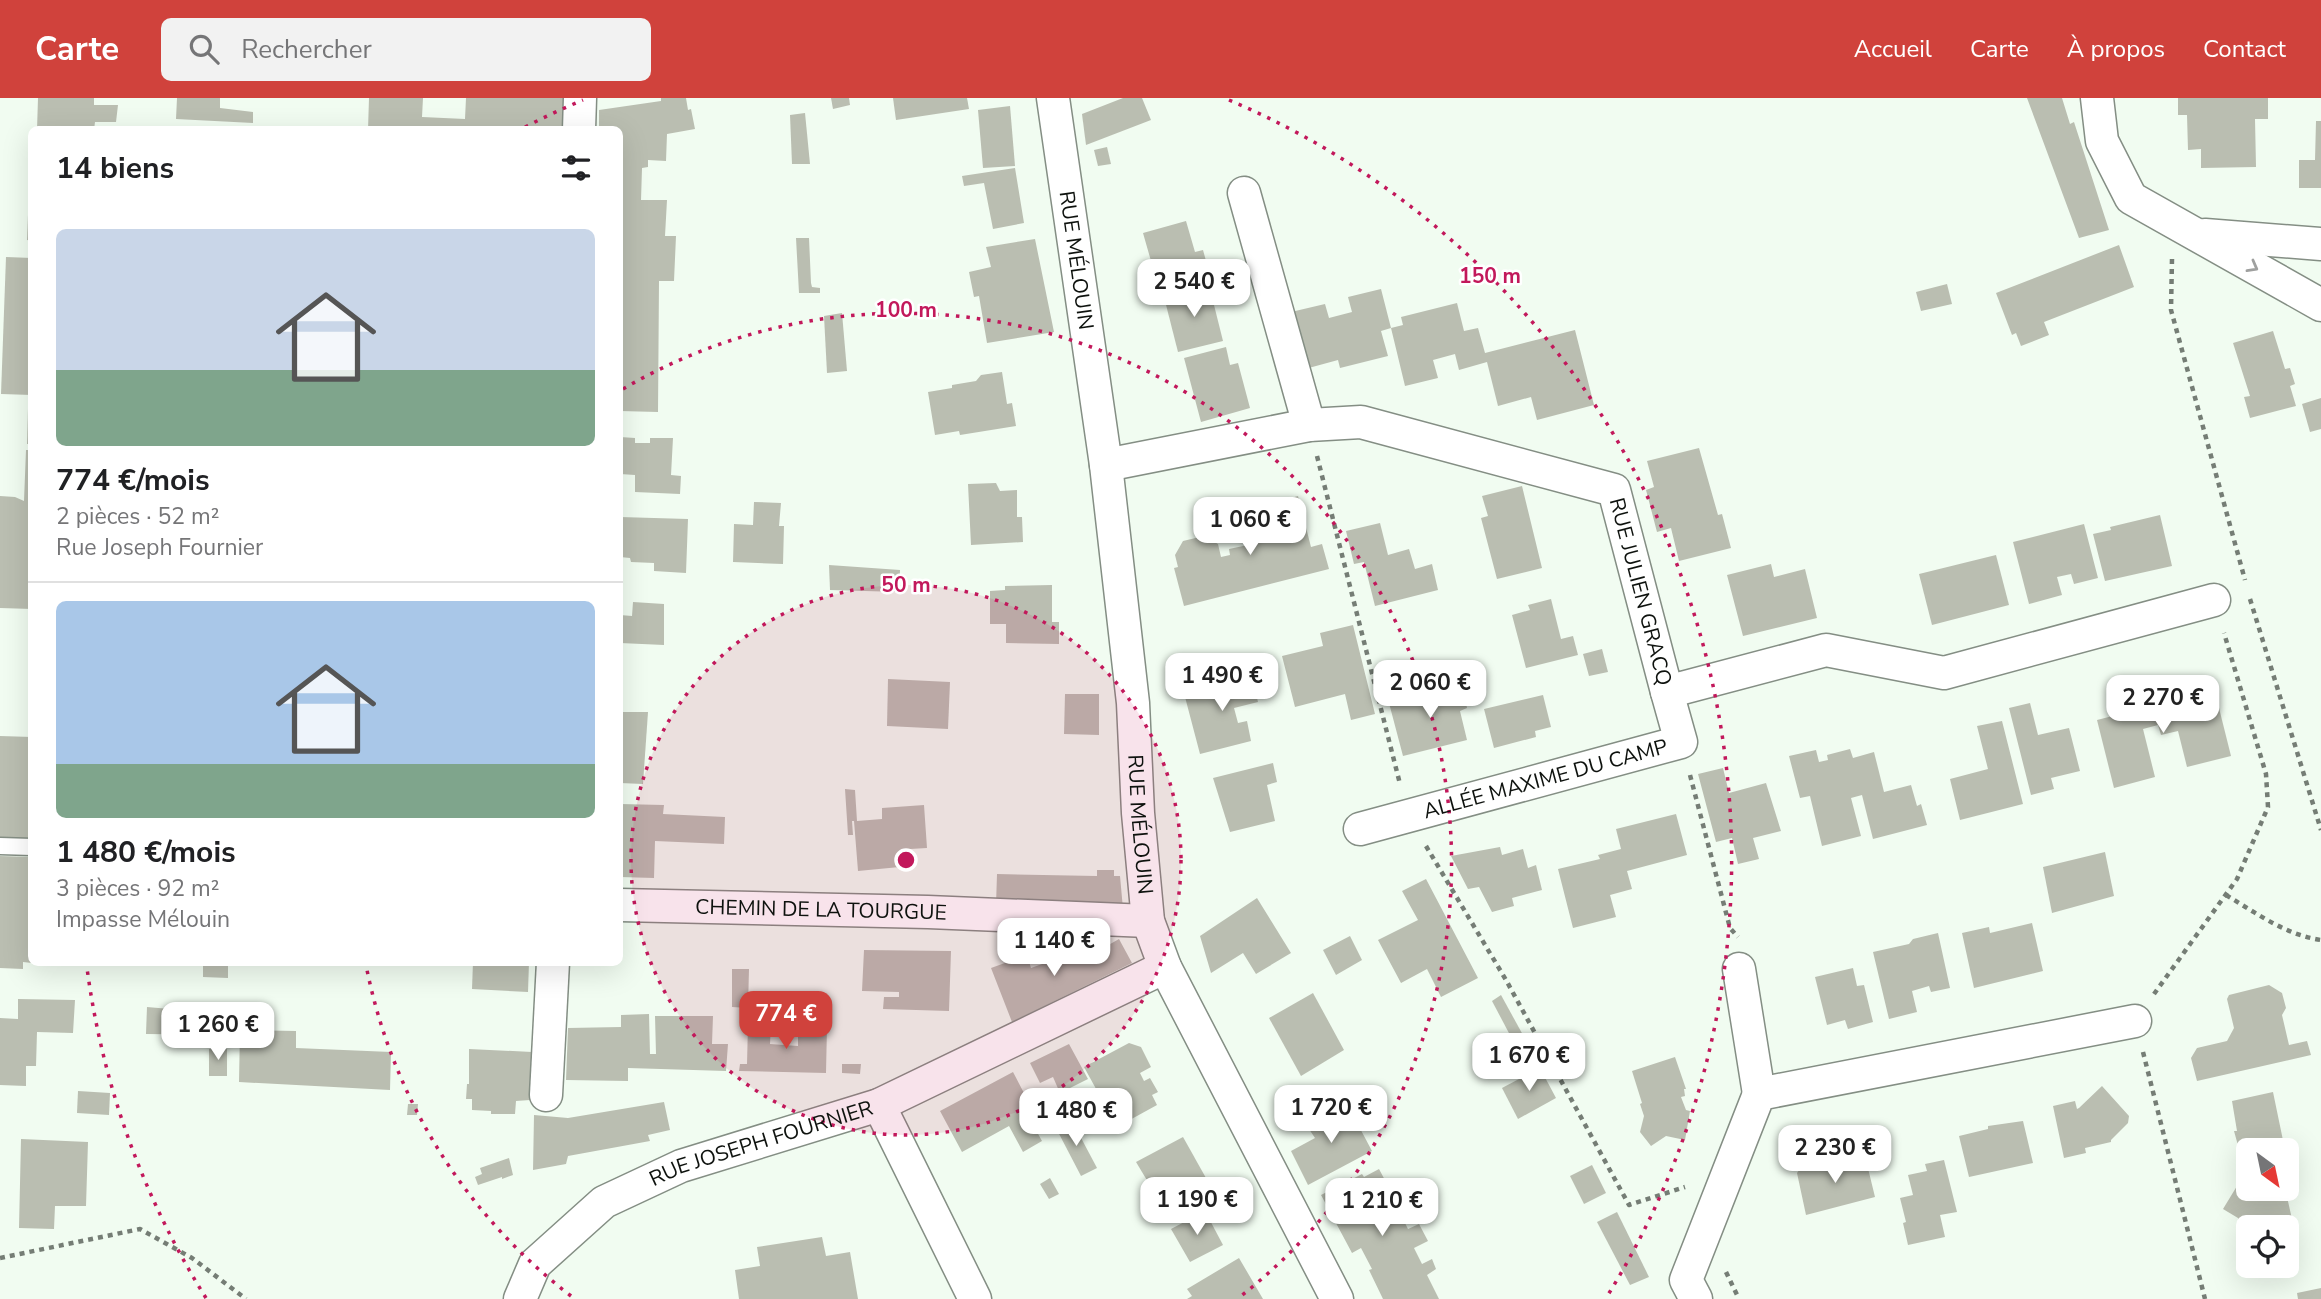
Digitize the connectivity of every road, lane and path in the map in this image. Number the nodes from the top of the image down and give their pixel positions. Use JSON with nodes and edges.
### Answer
{"nodes":[{"id":1,"x":579,"y":98,"type":"edge"},
{"id":2,"x":1053,"y":98,"type":"edge"},
{"id":3,"x":2096,"y":98,"type":"edge"},
{"id":4,"x":579,"y":126,"type":"edge"},
{"id":5,"x":1244,"y":193,"type":"dead end"},
{"id":6,"x":2183,"y":229,"type":"junction"},
{"id":7,"x":2321,"y":244,"type":"edge"},
{"id":8,"x":2321,"y":305,"type":"edge"},
{"id":9,"x":1309,"y":425,"type":"junction"},
{"id":10,"x":1106,"y":465,"type":"junction"},
{"id":11,"x":2245,"y":582,"type":"dead end"},
{"id":12,"x":2249,"y":595,"type":"dead end"},
{"id":13,"x":2214,"y":600,"type":"joint"},
{"id":14,"x":1667,"y":692,"type":"junction"},
{"id":15,"x":1681,"y":742,"type":"junction"},
{"id":16,"x":1409,"y":817,"type":"junction"},
{"id":17,"x":1360,"y":829,"type":"dead end"},
{"id":18,"x":2321,"y":830,"type":"edge"},
{"id":19,"x":0,"y":846,"type":"edge"},
{"id":20,"x":28,"y":847,"type":"edge"},
{"id":21,"x":2226,"y":895,"type":"junction"},
{"id":22,"x":623,"y":905,"type":"edge"},
{"id":23,"x":1149,"y":921,"type":"junction"},
{"id":24,"x":2321,"y":940,"type":"edge"},
{"id":25,"x":1743,"y":957,"type":"joint"},
{"id":26,"x":554,"y":966,"type":"edge"},
{"id":27,"x":1165,"y":967,"type":"junction"},
{"id":28,"x":2135,"y":1021,"type":"junction"},
{"id":29,"x":1759,"y":1094,"type":"junction"},
{"id":30,"x":546,"y":1095,"type":"dead end"},
{"id":31,"x":880,"y":1105,"type":"junction"},
{"id":32,"x":1728,"y":1172,"type":"junction"},
{"id":33,"x":0,"y":1258,"type":"edge"},
{"id":34,"x":246,"y":1299,"type":"edge"},
{"id":35,"x":520,"y":1299,"type":"edge"},
{"id":36,"x":975,"y":1299,"type":"edge"},
{"id":37,"x":1337,"y":1299,"type":"edge"},
{"id":38,"x":1696,"y":1299,"type":"edge"},
{"id":39,"x":2205,"y":1299,"type":"edge"}],
"edges":[{"from":1,"to":4,"type":"street"},
{"from":2,"to":10,"type":"street","name":"RUE MÉLOUIN"},
{"from":3,"to":6,"type":"street"},
{"from":5,"to":9,"type":"street"},
{"from":6,"to":7,"type":"street"},
{"from":6,"to":8,"type":"street","one_way":true},
{"from":6,"to":11,"type":"path"},
{"from":9,"to":10,"type":"street","name":"RUE JULIEN GRACQ"},
{"from":9,"to":14,"type":"street","name":"RUE JULIEN GRACQ"},
{"from":9,"to":16,"type":"path"},
{"from":10,"to":23,"type":"street","name":"RUE MÉLOUIN"},
{"from":12,"to":18,"type":"path"},
{"from":13,"to":14,"type":"street","name":"RUE JULIEN GRACQ"},
{"from":13,"to":21,"type":"path"},
{"from":14,"to":15,"type":"street","name":"ALLÉE MAXIME DU CAMP"},
{"from":15,"to":16,"type":"street","name":"ALLÉE MAXIME DU CAMP"},
{"from":15,"to":25,"type":"path"},
{"from":16,"to":17,"type":"street","name":"ALLÉE MAXIME DU CAMP"},
{"from":16,"to":32,"type":"path"},
{"from":19,"to":20,"type":"lane"},
{"from":21,"to":24,"type":"path"},
{"from":21,"to":28,"type":"path"},
{"from":22,"to":23,"type":"street","name":"CHEMIN DE LA TOURGUE"},
{"from":23,"to":27,"type":"street","name":"RUE MÉLOUIN"},
{"from":25,"to":29,"type":"street"},
{"from":26,"to":30,"type":"street"},
{"from":27,"to":31,"type":"street"},
{"from":27,"to":37,"type":"street","name":"RUE MÉLOUIN"},
{"from":28,"to":29,"type":"street"},
{"from":28,"to":39,"type":"path"},
{"from":29,"to":32,"type":"street"},
{"from":31,"to":35,"type":"street","name":"RUE JOSEPH FOURNIER"},
{"from":31,"to":36,"type":"street","name":"RUE JOSEPH FOURNIER"},
{"from":32,"to":38,"type":"street"},
{"from":33,"to":34,"type":"path"}]}
